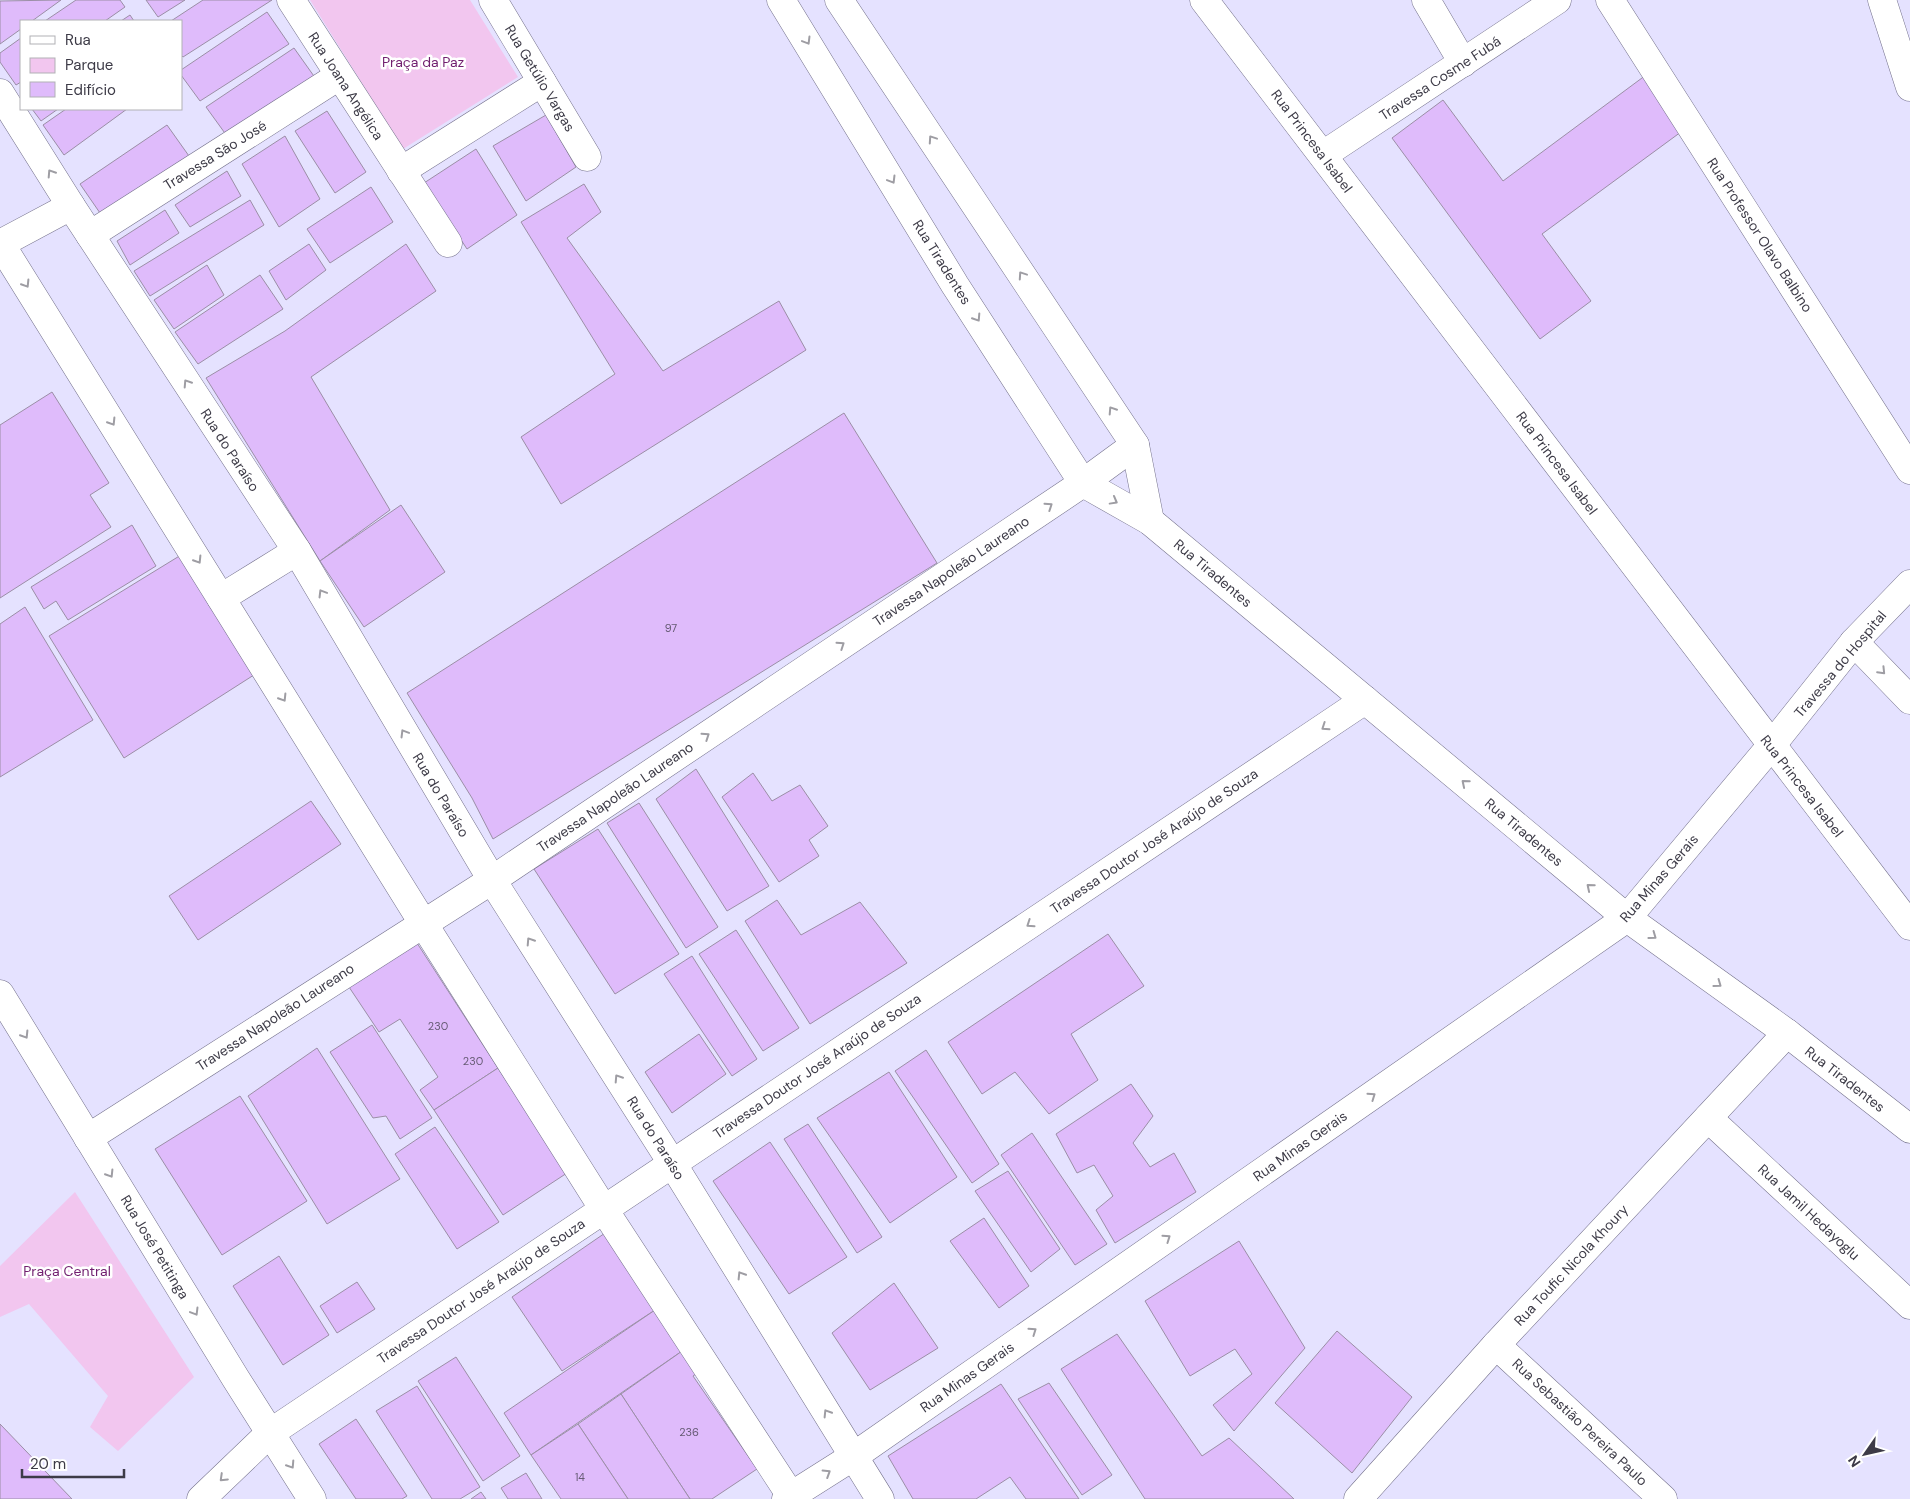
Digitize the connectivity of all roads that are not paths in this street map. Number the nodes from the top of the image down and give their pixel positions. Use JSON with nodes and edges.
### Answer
{"nodes":[{"id":1,"x":291,"y":0,"type":"edge"},
{"id":2,"x":493,"y":0,"type":"edge"},
{"id":3,"x":781,"y":0,"type":"edge"},
{"id":4,"x":839,"y":0,"type":"edge"},
{"id":5,"x":1204,"y":0,"type":"edge"},
{"id":6,"x":1426,"y":0,"type":"edge"},
{"id":7,"x":1557,"y":0,"type":"edge"},
{"id":8,"x":1610,"y":0,"type":"edge"},
{"id":9,"x":1882,"y":0,"type":"edge"},
{"id":10,"x":1463,"y":63,"type":"junction"},
{"id":11,"x":339,"y":76,"type":"junction"},
{"id":12,"x":542,"y":82,"type":"junction"},
{"id":13,"x":1910,"y":87,"type":"edge"},
{"id":14,"x":0,"y":93,"type":"edge"},
{"id":15,"x":1323,"y":155,"type":"junction"},
{"id":16,"x":587,"y":157,"type":"dead end"},
{"id":17,"x":402,"y":171,"type":"junction"},
{"id":18,"x":70,"y":206,"type":"junction"},
{"id":19,"x":90,"y":235,"type":"junction"},
{"id":20,"x":0,"y":243,"type":"edge"},
{"id":21,"x":448,"y":243,"type":"dead end"},
{"id":22,"x":1135,"y":445,"type":"junction"},
{"id":23,"x":1910,"y":470,"type":"edge"},
{"id":24,"x":1083,"y":483,"type":"junction"},
{"id":25,"x":1150,"y":521,"type":"junction"},
{"id":26,"x":297,"y":551,"type":"junction"},
{"id":27,"x":1910,"y":584,"type":"edge"},
{"id":28,"x":221,"y":598,"type":"junction"},
{"id":29,"x":1854,"y":642,"type":"junction"},
{"id":30,"x":1365,"y":700,"type":"junction"},
{"id":31,"x":1910,"y":700,"type":"edge"},
{"id":32,"x":1771,"y":746,"type":"junction"},
{"id":33,"x":492,"y":880,"type":"junction"},
{"id":34,"x":1628,"y":918,"type":"junction"},
{"id":35,"x":423,"y":923,"type":"junction"},
{"id":36,"x":1910,"y":926,"type":"edge"},
{"id":37,"x":0,"y":994,"type":"edge"},
{"id":38,"x":1786,"y":1033,"type":"junction"},
{"id":39,"x":1708,"y":1118,"type":"junction"},
{"id":40,"x":1910,"y":1129,"type":"edge"},
{"id":41,"x":88,"y":1138,"type":"junction"},
{"id":42,"x":672,"y":1163,"type":"junction"},
{"id":43,"x":603,"y":1208,"type":"junction"},
{"id":44,"x":1910,"y":1305,"type":"edge"},
{"id":45,"x":1496,"y":1345,"type":"junction"},
{"id":46,"x":270,"y":1433,"type":"junction"},
{"id":47,"x":854,"y":1456,"type":"junction"},
{"id":48,"x":790,"y":1498,"type":"edge"},
{"id":49,"x":201,"y":1499,"type":"edge"},
{"id":50,"x":312,"y":1499,"type":"edge"},
{"id":51,"x":880,"y":1499,"type":"edge"},
{"id":52,"x":1358,"y":1499,"type":"edge"},
{"id":53,"x":1663,"y":1499,"type":"edge"}],
"edges":[{"from":1,"to":11,"type":"street","name":"Rua Joana Angélica"},
{"from":2,"to":12,"type":"street","name":"Rua Getúlio Vargas"},
{"from":3,"to":24,"type":"street","name":"Rua Tiradentes","one_way":true},
{"from":22,"to":4,"type":"street","one_way":true},
{"from":5,"to":15,"type":"street","name":"Rua Princesa Isabel"},
{"from":6,"to":10,"type":"street"},
{"from":7,"to":10,"type":"street","name":"Travessa Cosme Fubá"},
{"from":8,"to":23,"type":"street","name":"Rua Professor Olavo Balbino"},
{"from":9,"to":13,"type":"street"},
{"from":10,"to":15,"type":"street","name":"Travessa Cosme Fubá"},
{"from":11,"to":17,"type":"street","name":"Rua Joana Angélica"},
{"from":11,"to":19,"type":"street","name":"Travessa São José"},
{"from":12,"to":16,"type":"street","name":"Rua Getúlio Vargas"},
{"from":12,"to":17,"type":"street"},
{"from":18,"to":14,"type":"street","name":"Rua do Paraíso","one_way":true},
{"from":15,"to":32,"type":"street","name":"Rua Princesa Isabel"},
{"from":17,"to":21,"type":"street","name":"Rua Joana Angélica"},
{"from":18,"to":19,"type":"street","name":"Rua do Paraíso"},
{"from":18,"to":20,"type":"street"},
{"from":26,"to":19,"type":"street","name":"Rua do Paraíso","one_way":true},
{"from":20,"to":28,"type":"street","one_way":true},
{"from":22,"to":24,"type":"street","name":"Travessa Napoleão Laureano"},
{"from":22,"to":25,"type":"street"},
{"from":24,"to":25,"type":"street","name":"Rua Tiradentes","one_way":true},
{"from":33,"to":24,"type":"street","name":"Travessa Napoleão Laureano","one_way":true},
{"from":25,"to":30,"type":"street","name":"Rua Tiradentes"},
{"from":26,"to":28,"type":"street"},
{"from":33,"to":26,"type":"street","name":"Rua do Paraíso","one_way":true},
{"from":27,"to":29,"type":"street","name":"Travessa do Hospital"},
{"from":28,"to":35,"type":"street","one_way":true},
{"from":29,"to":31,"type":"street","one_way":true},
{"from":29,"to":32,"type":"street","name":"Travessa do Hospital"},
{"from":34,"to":30,"type":"street","name":"Rua Tiradentes","one_way":true},
{"from":30,"to":42,"type":"street","name":"Travessa Doutor José Araújo de Souza","one_way":true},
{"from":32,"to":34,"type":"street","name":"Rua Minas Gerais"},
{"from":32,"to":36,"type":"street","name":"Rua Princesa Isabel"},
{"from":33,"to":35,"type":"street","name":"Travessa Napoleão Laureano"},
{"from":42,"to":33,"type":"street","name":"Rua do Paraíso","one_way":true},
{"from":34,"to":38,"type":"street","name":"Rua Tiradentes","one_way":true},
{"from":47,"to":34,"type":"street","name":"Rua Minas Gerais","one_way":true},
{"from":35,"to":41,"type":"street","name":"Travessa Napoleão Laureano"},
{"from":35,"to":43,"type":"street"},
{"from":37,"to":41,"type":"street","name":"Rua José Petitinga","one_way":true},
{"from":38,"to":39,"type":"street","name":"Rua Toufic Nicola Khoury"},
{"from":38,"to":40,"type":"street","name":"Rua Tiradentes"},
{"from":39,"to":44,"type":"street","name":"Rua Jamil Hedayoglu"},
{"from":39,"to":45,"type":"street","name":"Rua Toufic Nicola Khoury"},
{"from":41,"to":46,"type":"street","name":"Rua José Petitinga","one_way":true},
{"from":42,"to":43,"type":"street","name":"Travessa Doutor José Araújo de Souza"},
{"from":47,"to":42,"type":"street","name":"Rua do Paraíso","one_way":true},
{"from":43,"to":46,"type":"street","name":"Travessa Doutor José Araújo de Souza"},
{"from":43,"to":48,"type":"street"},
{"from":45,"to":52,"type":"street","name":"Rua Toufic Nicola Khoury"},
{"from":45,"to":53,"type":"street","name":"Rua Sebastião Pereira Paulo"},
{"from":46,"to":49,"type":"street","name":"Travessa Doutor José Araújo de Souza","one_way":true},
{"from":46,"to":50,"type":"street","name":"Rua José Petitinga","one_way":true},
{"from":48,"to":47,"type":"street","name":"Rua Minas Gerais","one_way":true},
{"from":47,"to":51,"type":"street","name":"Rua do Paraíso"}]}
